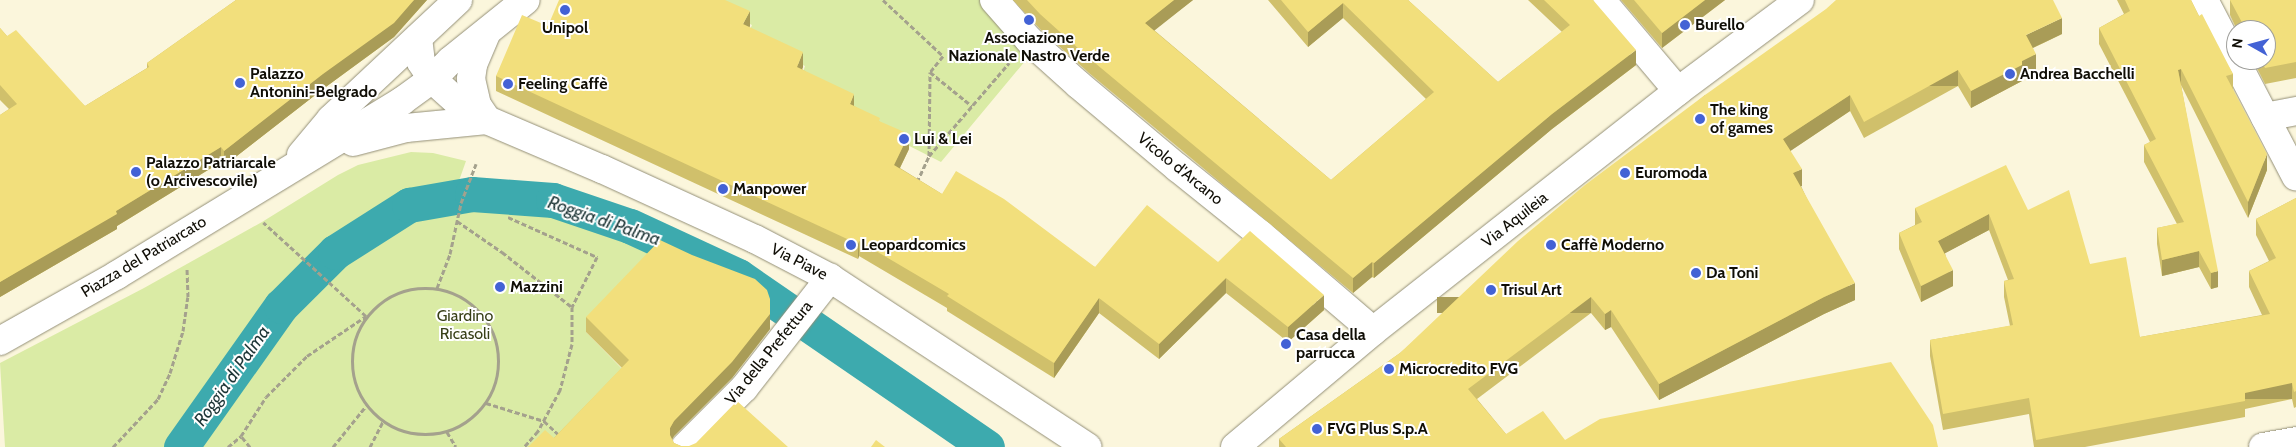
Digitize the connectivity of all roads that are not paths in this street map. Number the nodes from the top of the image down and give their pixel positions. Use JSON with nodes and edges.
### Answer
{"nodes":[{"id":1,"x":458,"y":0,"type":"edge"},
{"id":2,"x":526,"y":0,"type":"edge"},
{"id":3,"x":994,"y":0,"type":"edge"},
{"id":4,"x":1601,"y":0,"type":"edge"},
{"id":5,"x":1800,"y":0,"type":"edge"},
{"id":6,"x":2204,"y":0,"type":"edge"},
{"id":7,"x":488,"y":30,"type":"junction"},
{"id":8,"x":418,"y":38,"type":"junction"},
{"id":9,"x":432,"y":78,"type":"junction"},
{"id":10,"x":1678,"y":91,"type":"junction"},
{"id":11,"x":402,"y":100,"type":"junction"},
{"id":12,"x":2296,"y":111,"type":"edge"},
{"id":13,"x":2265,"y":117,"type":"junction"},
{"id":14,"x":331,"y":119,"type":"junction"},
{"id":15,"x":487,"y":120,"type":"junction"},
{"id":16,"x":321,"y":152,"type":"junction"},
{"id":17,"x":287,"y":171,"type":"junction"},
{"id":18,"x":2296,"y":177,"type":"edge"},
{"id":19,"x":830,"y":278,"type":"junction"},
{"id":20,"x":1373,"y":331,"type":"junction"},
{"id":21,"x":0,"y":341,"type":"edge"},
{"id":22,"x":1260,"y":435,"type":"edge"},
{"id":23,"x":2296,"y":441,"type":"edge"},
{"id":24,"x":685,"y":447,"type":"edge"},
{"id":25,"x":1087,"y":447,"type":"edge"},
{"id":26,"x":1235,"y":447,"type":"edge"},
{"id":27,"x":2263,"y":447,"type":"edge"}],
"edges":[{"from":1,"to":8,"type":"street","name":"Piazza del Patriarcato"},
{"from":2,"to":7,"type":"street","name":"Piazza del Patriarcato"},
{"from":3,"to":20,"type":"street","name":"Vicolo d'Arcano"},
{"from":4,"to":10,"type":"street"},
{"from":5,"to":10,"type":"street","name":"Via Aquileia"},
{"from":6,"to":13,"type":"street"},
{"from":7,"to":9,"type":"street","name":"Piazza del Patriarcato"},
{"from":7,"to":15,"type":"street"},
{"from":8,"to":9,"type":"street"},
{"from":8,"to":14,"type":"street","name":"Piazza del Patriarcato"},
{"from":9,"to":11,"type":"street","name":"Piazza del Patriarcato"},
{"from":9,"to":15,"type":"street"},
{"from":10,"to":20,"type":"street","name":"Via Aquileia"},
{"from":11,"to":14,"type":"street"},
{"from":11,"to":15,"type":"street"},
{"from":11,"to":16,"type":"street","name":"Piazza del Patriarcato"},
{"from":12,"to":13,"type":"street"},
{"from":13,"to":18,"type":"street"},
{"from":14,"to":17,"type":"street","name":"Piazza del Patriarcato"},
{"from":15,"to":16,"type":"street"},
{"from":15,"to":19,"type":"street","name":"Via Piave"},
{"from":16,"to":17,"type":"street","name":"Piazza del Patriarcato"},
{"from":17,"to":21,"type":"street","name":"Piazza del Patriarcato"},
{"from":19,"to":24,"type":"street","name":"Via della Prefettura"},
{"from":19,"to":25,"type":"street","name":"Via Piave"},
{"from":20,"to":22,"type":"street","name":"Via Aquileia"},
{"from":22,"to":26,"type":"street","name":"Via Aquileia"},
{"from":23,"to":27,"type":"street"}]}
